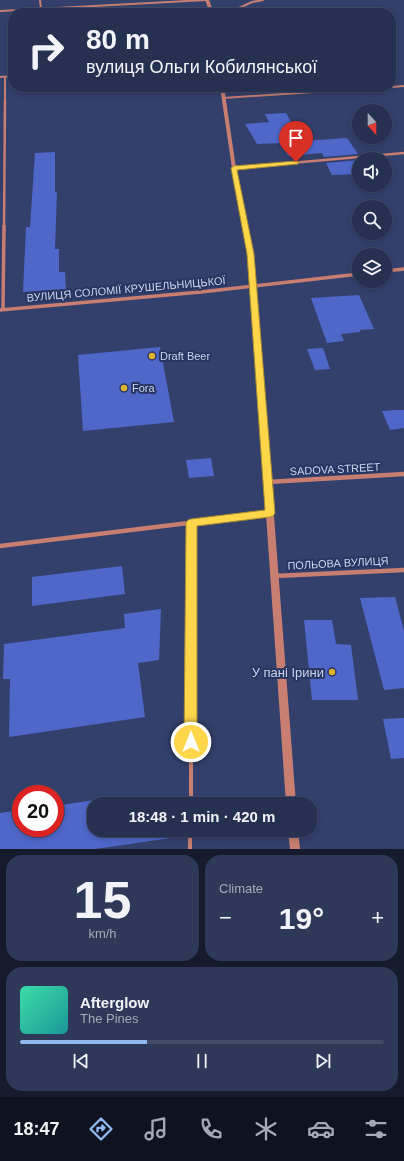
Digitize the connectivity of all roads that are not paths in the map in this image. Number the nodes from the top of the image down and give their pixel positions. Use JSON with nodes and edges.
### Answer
{"nodes":[{"id":1,"x":206,"y":0,"type":"edge"},
{"id":2,"x":262,"y":0,"type":"edge"},
{"id":3,"x":59,"y":8,"type":"edge"},
{"id":4,"x":240,"y":8,"type":"edge"},
{"id":5,"x":0,"y":77,"type":"edge"},
{"id":6,"x":5,"y":77,"type":"junction"},
{"id":7,"x":8,"y":77,"type":"edge"},
{"id":8,"x":222,"y":92,"type":"edge"},
{"id":9,"x":314,"y":92,"type":"edge"},
{"id":10,"x":223,"y":98,"type":"junction"},
{"id":11,"x":404,"y":153,"type":"edge"},
{"id":12,"x":234,"y":168,"type":"junction"},
{"id":13,"x":404,"y":269,"type":"edge"},
{"id":14,"x":392,"y":270,"type":"edge"},
{"id":15,"x":352,"y":275,"type":"edge"},
{"id":16,"x":253,"y":286,"type":"junction"},
{"id":17,"x":1,"y":310,"type":"edge"},
{"id":18,"x":404,"y":474,"type":"edge"},
{"id":19,"x":268,"y":482,"type":"junction"},
{"id":20,"x":270,"y":513,"type":"junction"},
{"id":21,"x":191,"y":523,"type":"junction"},
{"id":22,"x":0,"y":546,"type":"edge"},
{"id":23,"x":404,"y":570,"type":"edge"},
{"id":24,"x":274,"y":576,"type":"junction"},
{"id":25,"x":190,"y":797,"type":"edge"},
{"id":26,"x":290,"y":797,"type":"edge"},
{"id":27,"x":190,"y":837,"type":"edge"},
{"id":28,"x":294,"y":837,"type":"edge"},
{"id":29,"x":190,"y":849,"type":"edge"},
{"id":30,"x":295,"y":849,"type":"edge"}],
"edges":[{"from":1,"to":3,"type":"street"},
{"from":2,"to":4,"type":"street"},
{"from":5,"to":6,"type":"street"},
{"from":6,"to":7,"type":"street"},
{"from":6,"to":17,"type":"street"},
{"from":8,"to":10,"type":"street"},
{"from":9,"to":10,"type":"street"},
{"from":10,"to":12,"type":"street"},
{"from":11,"to":12,"type":"street"},
{"from":12,"to":16,"type":"street"},
{"from":13,"to":14,"type":"street"},
{"from":15,"to":16,"type":"street","name":"ВУЛИЦЯ СОЛОМІЇ КРУШЕЛЬНИЦЬКОЇ"},
{"from":16,"to":17,"type":"street","name":"ВУЛИЦЯ СОЛОМІЇ КРУШЕЛЬНИЦЬКОЇ"},
{"from":16,"to":19,"type":"street"},
{"from":18,"to":19,"type":"street","name":"SADOVA STREET"},
{"from":19,"to":20,"type":"street"},
{"from":20,"to":21,"type":"street"},
{"from":20,"to":24,"type":"street"},
{"from":21,"to":22,"type":"street"},
{"from":21,"to":25,"type":"lane"},
{"from":23,"to":24,"type":"street","name":"ПОЛЬОВА ВУЛИЦЯ"},
{"from":24,"to":26,"type":"street"},
{"from":27,"to":29,"type":"lane"},
{"from":28,"to":30,"type":"street"}]}
